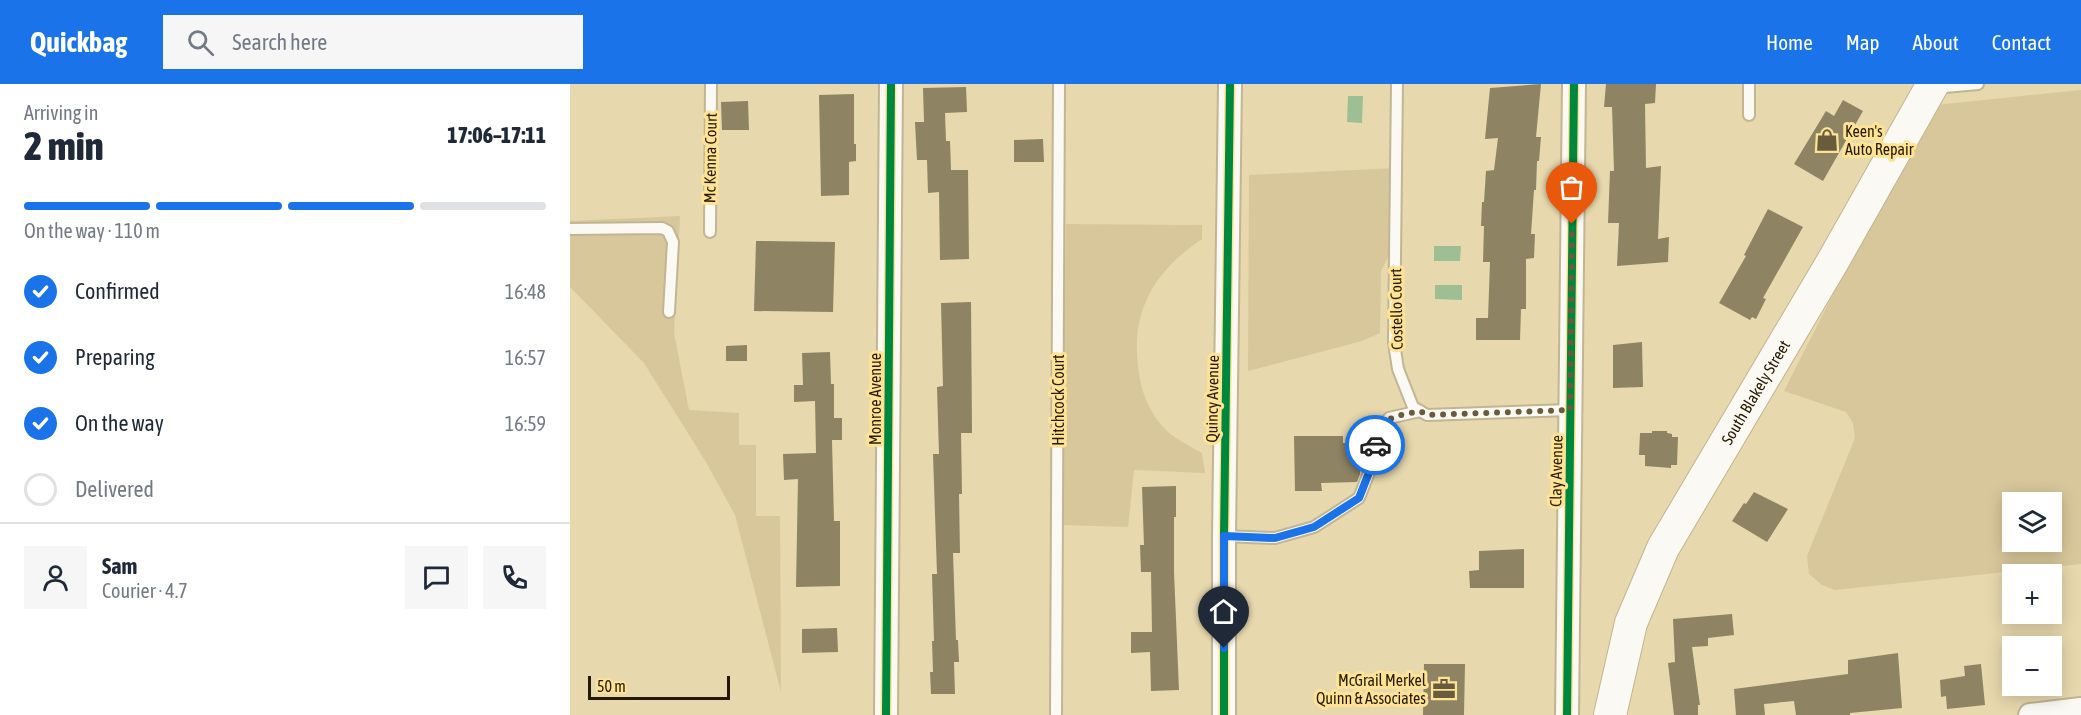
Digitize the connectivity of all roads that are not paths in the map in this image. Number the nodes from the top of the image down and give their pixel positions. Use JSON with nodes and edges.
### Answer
{"nodes":[{"id":1,"x":711,"y":84,"type":"edge"},
{"id":2,"x":891,"y":84,"type":"edge"},
{"id":3,"x":1059,"y":84,"type":"edge"},
{"id":4,"x":1230,"y":84,"type":"edge"},
{"id":5,"x":1397,"y":84,"type":"edge"},
{"id":6,"x":1574,"y":84,"type":"edge"},
{"id":7,"x":1749,"y":84,"type":"edge"},
{"id":8,"x":1978,"y":84,"type":"edge"},
{"id":9,"x":1926,"y":89,"type":"edge"},
{"id":10,"x":1749,"y":115,"type":"dead end"},
{"id":11,"x":570,"y":229,"type":"edge"},
{"id":12,"x":710,"y":232,"type":"dead end"},
{"id":13,"x":669,"y":312,"type":"dead end"},
{"id":14,"x":1570,"y":410,"type":"junction"},
{"id":15,"x":1420,"y":411,"type":"junction"},
{"id":16,"x":1224,"y":536,"type":"junction"},
{"id":17,"x":2081,"y":709,"type":"edge"},
{"id":18,"x":886,"y":715,"type":"edge"},
{"id":19,"x":1056,"y":715,"type":"edge"},
{"id":20,"x":1224,"y":715,"type":"edge"},
{"id":21,"x":1567,"y":715,"type":"edge"},
{"id":22,"x":1610,"y":715,"type":"edge"},
{"id":23,"x":2030,"y":715,"type":"edge"}],
"edges":[{"from":1,"to":12,"type":"lane","name":"Mc Kenna Court"},
{"from":2,"to":18,"type":"street","name":"Monroe Avenue"},
{"from":3,"to":19,"type":"lane","name":"Hitchcock Court"},
{"from":4,"to":16,"type":"street","name":"Quincy Avenue"},
{"from":5,"to":15,"type":"lane","name":"Costello Court"},
{"from":6,"to":14,"type":"street","name":"Clay Avenue"},
{"from":7,"to":10,"type":"lane"},
{"from":8,"to":9,"type":"lane"},
{"from":9,"to":22,"type":"main road","name":"South Blakely Street"},
{"from":11,"to":13,"type":"lane"},
{"from":14,"to":15,"type":"lane"},
{"from":14,"to":21,"type":"street","name":"Clay Avenue"},
{"from":15,"to":16,"type":"lane"},
{"from":16,"to":20,"type":"street","name":"Quincy Avenue"},
{"from":17,"to":23,"type":"street"}]}
